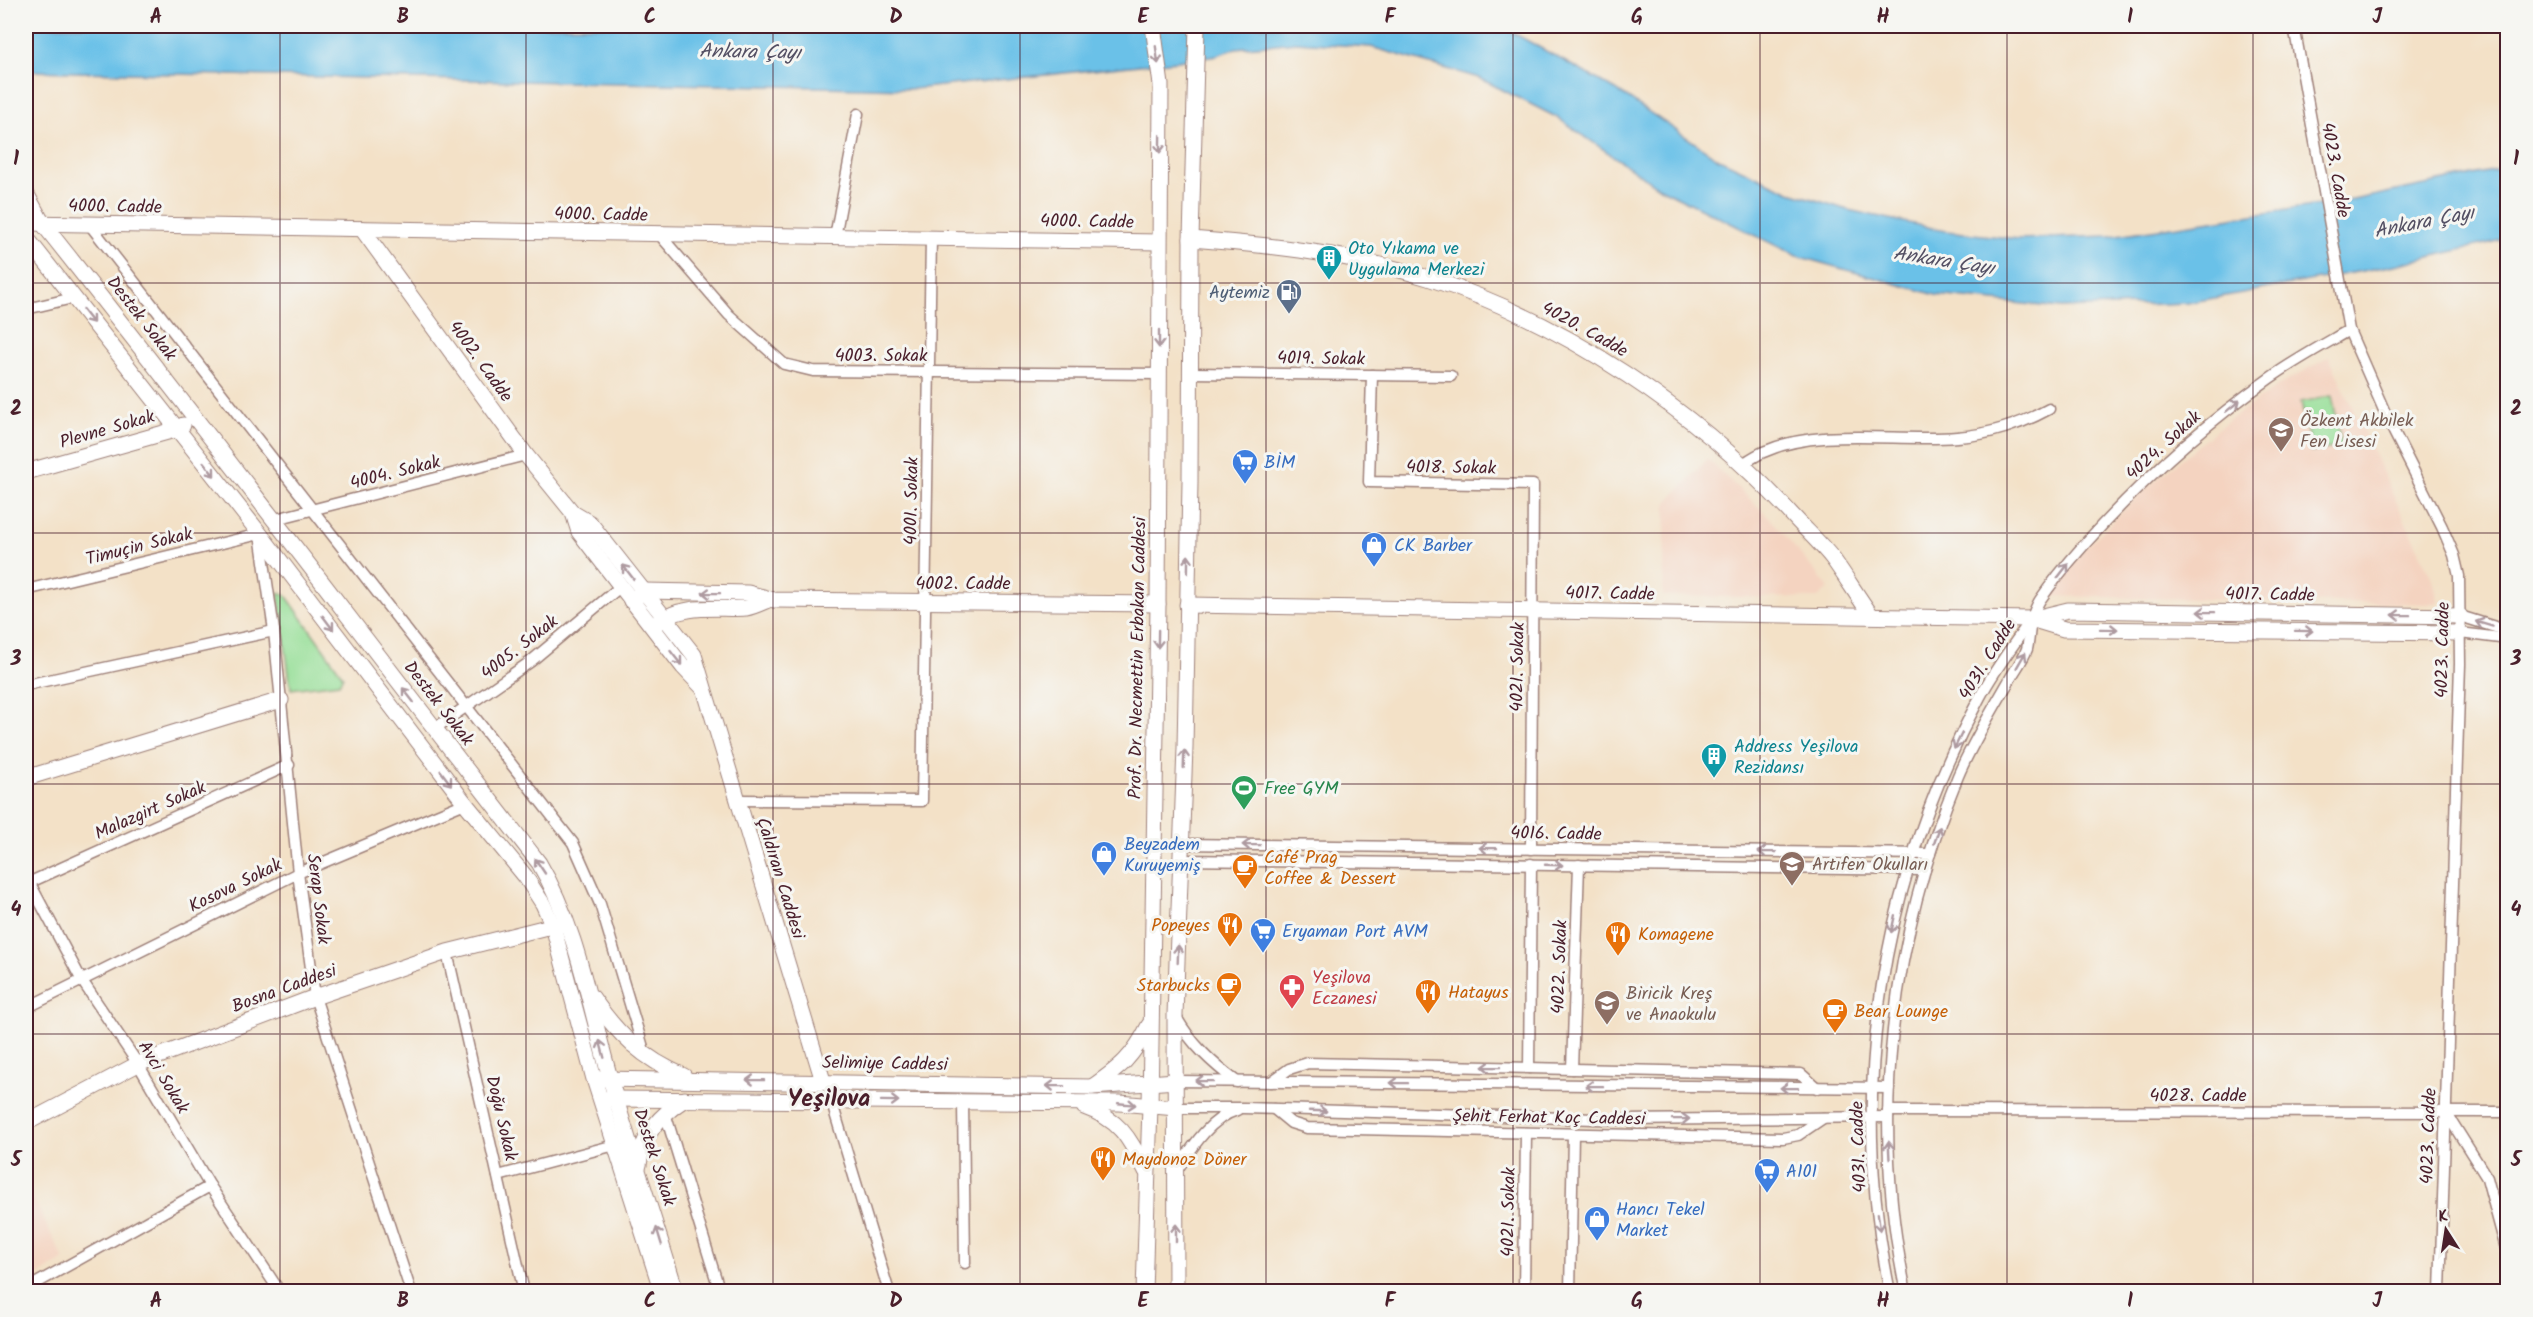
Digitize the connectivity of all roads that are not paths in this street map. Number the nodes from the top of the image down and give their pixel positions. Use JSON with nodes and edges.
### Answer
{"nodes":[{"id":1,"x":1153,"y":26,"type":"edge"},
{"id":2,"x":1197,"y":26,"type":"edge"},
{"id":3,"x":2292,"y":26,"type":"edge"},
{"id":4,"x":858,"y":114,"type":"dead end"},
{"id":5,"x":26,"y":193,"type":"edge"},
{"id":6,"x":26,"y":223,"type":"edge"},
{"id":7,"x":43,"y":224,"type":"junction"},
{"id":8,"x":90,"y":225,"type":"junction"},
{"id":9,"x":362,"y":229,"type":"junction"},
{"id":10,"x":659,"y":234,"type":"junction"},
{"id":11,"x":26,"y":237,"type":"edge"},
{"id":12,"x":835,"y":237,"type":"junction"},
{"id":13,"x":930,"y":238,"type":"junction"},
{"id":14,"x":1191,"y":239,"type":"junction"},
{"id":15,"x":1159,"y":242,"type":"junction"},
{"id":16,"x":73,"y":298,"type":"junction"},
{"id":17,"x":26,"y":309,"type":"edge"},
{"id":18,"x":2349,"y":330,"type":"junction"},
{"id":19,"x":929,"y":371,"type":"junction"},
{"id":20,"x":1191,"y":373,"type":"junction"},
{"id":21,"x":1160,"y":374,"type":"junction"},
{"id":22,"x":1372,"y":375,"type":"junction"},
{"id":23,"x":1451,"y":376,"type":"dead end"},
{"id":24,"x":2049,"y":410,"type":"dead end"},
{"id":25,"x":195,"y":416,"type":"junction"},
{"id":26,"x":178,"y":429,"type":"junction"},
{"id":27,"x":526,"y":455,"type":"junction"},
{"id":28,"x":1742,"y":465,"type":"junction"},
{"id":29,"x":26,"y":472,"type":"edge"},
{"id":30,"x":1533,"y":485,"type":"joint"},
{"id":31,"x":314,"y":509,"type":"junction"},
{"id":32,"x":573,"y":513,"type":"junction"},
{"id":33,"x":272,"y":520,"type":"junction"},
{"id":34,"x":260,"y":534,"type":"junction"},
{"id":35,"x":620,"y":587,"type":"junction"},
{"id":36,"x":26,"y":590,"type":"edge"},
{"id":37,"x":637,"y":596,"type":"junction"},
{"id":38,"x":768,"y":600,"type":"junction"},
{"id":39,"x":926,"y":602,"type":"junction"},
{"id":40,"x":1158,"y":604,"type":"junction"},
{"id":41,"x":1187,"y":604,"type":"junction"},
{"id":42,"x":1534,"y":612,"type":"junction"},
{"id":43,"x":1871,"y":615,"type":"junction"},
{"id":44,"x":2460,"y":616,"type":"junction"},
{"id":45,"x":664,"y":618,"type":"junction"},
{"id":46,"x":2031,"y":619,"type":"junction"},
{"id":47,"x":652,"y":627,"type":"junction"},
{"id":48,"x":274,"y":631,"type":"junction"},
{"id":49,"x":2508,"y":631,"type":"edge"},
{"id":50,"x":2460,"y":633,"type":"junction"},
{"id":51,"x":2508,"y":639,"type":"edge"},
{"id":52,"x":26,"y":686,"type":"edge"},
{"id":53,"x":702,"y":687,"type":"junction"},
{"id":54,"x":281,"y":700,"type":"junction"},
{"id":55,"x":467,"y":706,"type":"junction"},
{"id":56,"x":434,"y":729,"type":"junction"},
{"id":57,"x":289,"y":765,"type":"junction"},
{"id":58,"x":26,"y":778,"type":"edge"},
{"id":59,"x":736,"y":800,"type":"junction"},
{"id":60,"x":465,"y":803,"type":"junction"},
{"id":61,"x":1181,"y":844,"type":"junction"},
{"id":62,"x":1531,"y":849,"type":"junction"},
{"id":63,"x":1911,"y":854,"type":"junction"},
{"id":64,"x":1930,"y":854,"type":"junction"},
{"id":65,"x":1181,"y":860,"type":"junction"},
{"id":66,"x":1531,"y":864,"type":"junction"},
{"id":67,"x":1579,"y":865,"type":"junction"},
{"id":68,"x":1906,"y":870,"type":"junction"},
{"id":69,"x":1925,"y":870,"type":"junction"},
{"id":70,"x":298,"y":873,"type":"junction"},
{"id":71,"x":27,"y":881,"type":"edge"},
{"id":72,"x":568,"y":922,"type":"junction"},
{"id":73,"x":553,"y":926,"type":"junction"},
{"id":74,"x":447,"y":952,"type":"junction"},
{"id":75,"x":81,"y":979,"type":"junction"},
{"id":76,"x":586,"y":987,"type":"junction"},
{"id":77,"x":315,"y":997,"type":"junction"},
{"id":78,"x":26,"y":1008,"type":"edge"},
{"id":79,"x":1175,"y":1015,"type":"junction"},
{"id":80,"x":1151,"y":1022,"type":"junction"},
{"id":81,"x":647,"y":1057,"type":"junction"},
{"id":82,"x":138,"y":1064,"type":"junction"},
{"id":83,"x":1529,"y":1068,"type":"junction"},
{"id":84,"x":1572,"y":1069,"type":"junction"},
{"id":85,"x":594,"y":1078,"type":"junction"},
{"id":86,"x":610,"y":1078,"type":"junction"},
{"id":87,"x":692,"y":1079,"type":"junction"},
{"id":88,"x":823,"y":1081,"type":"junction"},
{"id":89,"x":1176,"y":1081,"type":"junction"},
{"id":90,"x":1237,"y":1082,"type":"junction"},
{"id":91,"x":1271,"y":1082,"type":"junction"},
{"id":92,"x":1149,"y":1084,"type":"junction"},
{"id":93,"x":1092,"y":1087,"type":"junction"},
{"id":94,"x":1817,"y":1088,"type":"junction"},
{"id":95,"x":1889,"y":1088,"type":"junction"},
{"id":96,"x":1873,"y":1089,"type":"junction"},
{"id":97,"x":608,"y":1099,"type":"junction"},
{"id":98,"x":685,"y":1099,"type":"junction"},
{"id":99,"x":831,"y":1100,"type":"junction"},
{"id":100,"x":963,"y":1102,"type":"junction"},
{"id":101,"x":1073,"y":1103,"type":"junction"},
{"id":102,"x":1150,"y":1106,"type":"junction"},
{"id":103,"x":1176,"y":1108,"type":"junction"},
{"id":104,"x":1244,"y":1108,"type":"junction"},
{"id":105,"x":1274,"y":1109,"type":"junction"},
{"id":106,"x":2445,"y":1111,"type":"junction"},
{"id":107,"x":2508,"y":1112,"type":"edge"},
{"id":108,"x":665,"y":1113,"type":"junction"},
{"id":109,"x":1888,"y":1114,"type":"junction"},
{"id":110,"x":1823,"y":1118,"type":"junction"},
{"id":111,"x":1871,"y":1118,"type":"junction"},
{"id":112,"x":26,"y":1123,"type":"edge"},
{"id":113,"x":1526,"y":1133,"type":"junction"},
{"id":114,"x":1573,"y":1134,"type":"junction"},
{"id":115,"x":615,"y":1145,"type":"junction"},
{"id":116,"x":639,"y":1168,"type":"junction"},
{"id":117,"x":1177,"y":1170,"type":"junction"},
{"id":118,"x":1147,"y":1173,"type":"junction"},
{"id":119,"x":498,"y":1176,"type":"junction"},
{"id":120,"x":210,"y":1186,"type":"junction"},
{"id":121,"x":2508,"y":1256,"type":"edge"},
{"id":122,"x":965,"y":1263,"type":"dead end"},
{"id":123,"x":26,"y":1288,"type":"edge"},
{"id":124,"x":280,"y":1292,"type":"edge"},
{"id":125,"x":411,"y":1292,"type":"edge"},
{"id":126,"x":524,"y":1292,"type":"edge"},
{"id":127,"x":662,"y":1292,"type":"edge"},
{"id":128,"x":676,"y":1292,"type":"edge"},
{"id":129,"x":720,"y":1292,"type":"edge"},
{"id":130,"x":889,"y":1292,"type":"edge"},
{"id":131,"x":1144,"y":1292,"type":"edge"},
{"id":132,"x":1176,"y":1292,"type":"edge"},
{"id":133,"x":1524,"y":1292,"type":"edge"},
{"id":134,"x":1570,"y":1292,"type":"edge"},
{"id":135,"x":1890,"y":1292,"type":"edge"},
{"id":136,"x":1906,"y":1292,"type":"edge"},
{"id":137,"x":2440,"y":1292,"type":"edge"}],
"edges":[{"from":1,"to":15,"type":"street","name":"Prof. Dr. Necmettin Erbakan Caddesi","one_way":true},
{"from":2,"to":14,"type":"street"},
{"from":3,"to":18,"type":"street","name":"4023. Cadde"},
{"from":4,"to":12,"type":"street"},
{"from":5,"to":7,"type":"street","name":"Destek Sokak"},
{"from":6,"to":7,"type":"street"},
{"from":7,"to":8,"type":"street","name":"4000. Cadde"},
{"from":7,"to":25,"type":"street","name":"Destek Sokak"},
{"from":8,"to":9,"type":"street","name":"4000. Cadde"},
{"from":8,"to":31,"type":"street"},
{"from":9,"to":10,"type":"street","name":"4000. Cadde"},
{"from":9,"to":27,"type":"street","name":"4002. Cadde"},
{"from":10,"to":12,"type":"street","name":"4000. Cadde"},
{"from":10,"to":19,"type":"street","name":"4003. Sokak"},
{"from":11,"to":16,"type":"street","name":"Destek Sokak"},
{"from":12,"to":13,"type":"street","name":"4000. Cadde"},
{"from":13,"to":15,"type":"street","name":"4000. Cadde"},
{"from":13,"to":19,"type":"street","name":"4001. Sokak"},
{"from":14,"to":20,"type":"street"},
{"from":14,"to":28,"type":"street","name":"4020. Cadde"},
{"from":15,"to":21,"type":"street","name":"Prof. Dr. Necmettin Erbakan Caddesi","one_way":true},
{"from":16,"to":17,"type":"street"},
{"from":16,"to":26,"type":"street","name":"Destek Sokak","one_way":true},
{"from":18,"to":44,"type":"street","name":"4023. Cadde"},
{"from":46,"to":18,"type":"street","name":"4024. Sokak","one_way":true},
{"from":19,"to":21,"type":"street","name":"4003. Sokak"},
{"from":19,"to":39,"type":"street","name":"4001. Sokak"},
{"from":20,"to":22,"type":"street","name":"4019. Sokak"},
{"from":41,"to":20,"type":"street","one_way":true},
{"from":21,"to":40,"type":"street","name":"Prof. Dr. Necmettin Erbakan Caddesi"},
{"from":22,"to":23,"type":"street","name":"4019. Sokak"},
{"from":22,"to":30,"type":"street","name":"4018. Sokak"},
{"from":24,"to":28,"type":"street"},
{"from":25,"to":26,"type":"street","name":"Plevne Sokak"},
{"from":25,"to":33,"type":"street","name":"Destek Sokak"},
{"from":26,"to":29,"type":"street","name":"Plevne Sokak"},
{"from":26,"to":34,"type":"street","name":"Destek Sokak","one_way":true},
{"from":27,"to":31,"type":"street","name":"4004. Sokak"},
{"from":27,"to":32,"type":"street","name":"4002. Cadde"},
{"from":28,"to":43,"type":"street","name":"4020. Cadde"},
{"from":30,"to":42,"type":"street","name":"4021. Sokak"},
{"from":31,"to":33,"type":"street","name":"4004. Sokak"},
{"from":31,"to":55,"type":"street"},
{"from":32,"to":35,"type":"street","name":"4002. Cadde"},
{"from":37,"to":32,"type":"street","name":"4002. Cadde","one_way":true},
{"from":56,"to":33,"type":"street","name":"Destek Sokak","one_way":true},
{"from":34,"to":36,"type":"street","name":"Timuçin Sokak"},
{"from":34,"to":48,"type":"street","name":"Serap Sokak"},
{"from":34,"to":60,"type":"street","name":"Destek Sokak","one_way":true},
{"from":35,"to":37,"type":"street","name":"4002. Cadde"},
{"from":35,"to":55,"type":"street","name":"4005. Sokak"},
{"from":38,"to":37,"type":"street","name":"4002. Cadde","one_way":true},
{"from":37,"to":45,"type":"street","name":"4002. Cadde"},
{"from":37,"to":47,"type":"street","name":"4002. Cadde"},
{"from":38,"to":39,"type":"street","name":"4002. Cadde"},
{"from":38,"to":45,"type":"street","name":"4002. Cadde"},
{"from":39,"to":40,"type":"street","name":"4002. Cadde"},
{"from":39,"to":59,"type":"street","name":"4001. Sokak"},
{"from":40,"to":80,"type":"street","name":"Prof. Dr. Necmettin Erbakan Caddesi","one_way":true},
{"from":41,"to":42,"type":"street","name":"4017. Cadde"},
{"from":61,"to":41,"type":"street","one_way":true},
{"from":42,"to":43,"type":"street","name":"4017. Cadde"},
{"from":42,"to":62,"type":"street","name":"4021. Sokak"},
{"from":43,"to":46,"type":"street","name":"4017. Cadde"},
{"from":44,"to":46,"type":"street","name":"4017. Cadde","one_way":true},
{"from":49,"to":44,"type":"street","name":"4017. Cadde","one_way":true},
{"from":44,"to":50,"type":"street","name":"4023. Cadde"},
{"from":45,"to":47,"type":"street","name":"4002. Cadde"},
{"from":45,"to":53,"type":"street","name":"Çaldıran Caddesi"},
{"from":46,"to":50,"type":"street","name":"4017. Cadde","one_way":true},
{"from":46,"to":63,"type":"street","name":"4031. Cadde","one_way":true},
{"from":64,"to":46,"type":"street","name":"4031. Cadde","one_way":true},
{"from":47,"to":53,"type":"street","name":"Çaldıran Caddesi","one_way":true},
{"from":48,"to":52,"type":"street"},
{"from":48,"to":54,"type":"street","name":"Serap Sokak"},
{"from":50,"to":51,"type":"street","name":"4017. Cadde"},
{"from":50,"to":106,"type":"street","name":"4023. Cadde"},
{"from":53,"to":59,"type":"street","name":"Çaldıran Caddesi"},
{"from":54,"to":57,"type":"street","name":"Serap Sokak"},
{"from":54,"to":58,"type":"street"},
{"from":55,"to":56,"type":"street","name":"4005. Sokak"},
{"from":55,"to":81,"type":"street"},
{"from":72,"to":56,"type":"street","name":"Destek Sokak","one_way":true},
{"from":57,"to":70,"type":"street","name":"Serap Sokak"},
{"from":57,"to":71,"type":"street","name":"Malazgirt Sokak"},
{"from":59,"to":88,"type":"street","name":"Çaldıran Caddesi"},
{"from":60,"to":70,"type":"street","name":"Kosova Sokak"},
{"from":60,"to":73,"type":"street","name":"Destek Sokak"},
{"from":62,"to":61,"type":"street","name":"4016. Cadde","one_way":true},
{"from":61,"to":65,"type":"street"},
{"from":63,"to":62,"type":"street","name":"4016. Cadde","one_way":true},
{"from":63,"to":64,"type":"street","name":"4016. Cadde"},
{"from":63,"to":68,"type":"street","name":"4031. Cadde"},
{"from":64,"to":69,"type":"street","name":"4031. Cadde"},
{"from":65,"to":66,"type":"street","name":"4016. Cadde"},
{"from":79,"to":65,"type":"street","one_way":true},
{"from":66,"to":67,"type":"street","name":"4016. Cadde","one_way":true},
{"from":66,"to":83,"type":"street"},
{"from":67,"to":68,"type":"street","name":"4016. Cadde"},
{"from":67,"to":84,"type":"street","name":"4022. Sokak"},
{"from":68,"to":69,"type":"street","name":"4016. Cadde"},
{"from":68,"to":96,"type":"street","name":"4031. Cadde","one_way":true},
{"from":69,"to":95,"type":"street","name":"4031. Cadde"},
{"from":70,"to":75,"type":"street","name":"Kosova Sokak"},
{"from":70,"to":77,"type":"street","name":"Serap Sokak"},
{"from":71,"to":75,"type":"street","name":"Avci Sokak"},
{"from":72,"to":73,"type":"street","name":"Bosna Caddesi"},
{"from":72,"to":76,"type":"street","name":"Destek Sokak"},
{"from":73,"to":74,"type":"street","name":"Bosna Caddesi"},
{"from":73,"to":85,"type":"street","name":"Destek Sokak"},
{"from":74,"to":77,"type":"street","name":"Bosna Caddesi"},
{"from":74,"to":119,"type":"street","name":"Doğu Sokak"},
{"from":75,"to":78,"type":"street","name":"Kosova Sokak"},
{"from":75,"to":82,"type":"street","name":"Avci Sokak"},
{"from":76,"to":81,"type":"street"},
{"from":86,"to":76,"type":"street","name":"Destek Sokak","one_way":true},
{"from":77,"to":82,"type":"street","name":"Bosna Caddesi"},
{"from":77,"to":125,"type":"street","name":"Serap Sokak"},
{"from":79,"to":89,"type":"street"},
{"from":79,"to":90,"type":"street"},
{"from":80,"to":92,"type":"street","name":"Prof. Dr. Necmettin Erbakan Caddesi"},
{"from":80,"to":93,"type":"street"},
{"from":81,"to":87,"type":"street"},
{"from":82,"to":112,"type":"street","name":"Bosna Caddesi"},
{"from":82,"to":120,"type":"street","name":"Avci Sokak"},
{"from":83,"to":84,"type":"street","name":"Şehit Ferhat Koç Caddesi"},
{"from":83,"to":91,"type":"street","name":"Şehit Ferhat Koç Caddesi","one_way":true},
{"from":84,"to":94,"type":"street","name":"Şehit Ferhat Koç Caddesi"},
{"from":85,"to":86,"type":"street","name":"Selimiye Caddesi"},
{"from":85,"to":97,"type":"street","name":"Destek Sokak"},
{"from":86,"to":87,"type":"street","name":"Selimiye Caddesi"},
{"from":86,"to":97,"type":"street","name":"Destek Sokak"},
{"from":88,"to":87,"type":"street","name":"Selimiye Caddesi","one_way":true},
{"from":93,"to":88,"type":"street","name":"Selimiye Caddesi","one_way":true},
{"from":90,"to":89,"type":"street","name":"Şehit Ferhat Koç Caddesi","one_way":true},
{"from":89,"to":92,"type":"street","name":"Selimiye Caddesi"},
{"from":89,"to":103,"type":"street"},
{"from":90,"to":91,"type":"street","name":"Şehit Ferhat Koç Caddesi"},
{"from":94,"to":91,"type":"street","name":"Şehit Ferhat Koç Caddesi","one_way":true},
{"from":92,"to":93,"type":"street","name":"Selimiye Caddesi"},
{"from":92,"to":102,"type":"street","name":"Prof. Dr. Necmettin Erbakan Caddesi"},
{"from":94,"to":96,"type":"street","name":"Şehit Ferhat Koç Caddesi"},
{"from":95,"to":96,"type":"street","name":"Şehit Ferhat Koç Caddesi"},
{"from":95,"to":109,"type":"street","name":"4031. Cadde"},
{"from":96,"to":111,"type":"street","name":"4031. Cadde"},
{"from":97,"to":98,"type":"street","name":"Selimiye Caddesi"},
{"from":97,"to":115,"type":"street","name":"Destek Sokak"},
{"from":97,"to":116,"type":"street","name":"Destek Sokak"},
{"from":98,"to":99,"type":"street","name":"Selimiye Caddesi"},
{"from":98,"to":108,"type":"street"},
{"from":99,"to":100,"type":"street","name":"Selimiye Caddesi","one_way":true},
{"from":99,"to":130,"type":"street"},
{"from":100,"to":101,"type":"street","name":"Selimiye Caddesi"},
{"from":100,"to":122,"type":"street"},
{"from":101,"to":102,"type":"street","name":"Selimiye Caddesi","one_way":true},
{"from":101,"to":118,"type":"street"},
{"from":102,"to":103,"type":"street","name":"Selimiye Caddesi"},
{"from":102,"to":118,"type":"street","name":"Prof. Dr. Necmettin Erbakan Caddesi"},
{"from":103,"to":104,"type":"street","name":"Şehit Ferhat Koç Caddesi"},
{"from":103,"to":117,"type":"street"},
{"from":104,"to":105,"type":"street","name":"Şehit Ferhat Koç Caddesi"},
{"from":104,"to":117,"type":"street","name":"Şehit Ferhat Koç Caddesi"},
{"from":105,"to":110,"type":"street","name":"Şehit Ferhat Koç Caddesi","one_way":true},
{"from":105,"to":113,"type":"street","name":"Şehit Ferhat Koç Caddesi"},
{"from":106,"to":107,"type":"street","name":"4028. Cadde"},
{"from":106,"to":109,"type":"street","name":"4028. Cadde"},
{"from":106,"to":121,"type":"street"},
{"from":106,"to":137,"type":"street","name":"4023. Cadde"},
{"from":108,"to":116,"type":"street"},
{"from":108,"to":129,"type":"street"},
{"from":109,"to":111,"type":"street","name":"Şehit Ferhat Koç Caddesi"},
{"from":136,"to":109,"type":"street","name":"4031. Cadde","one_way":true},
{"from":110,"to":111,"type":"street","name":"Şehit Ferhat Koç Caddesi"},
{"from":110,"to":114,"type":"street","name":"Şehit Ferhat Koç Caddesi"},
{"from":111,"to":135,"type":"street","name":"4031. Cadde","one_way":true},
{"from":113,"to":114,"type":"street","name":"Şehit Ferhat Koç Caddesi"},
{"from":113,"to":133,"type":"street","name":"4021. Sokak"},
{"from":114,"to":134,"type":"street"},
{"from":115,"to":119,"type":"street"},
{"from":115,"to":127,"type":"street","name":"Destek Sokak"},
{"from":128,"to":116,"type":"street","name":"Destek Sokak","one_way":true},
{"from":132,"to":117,"type":"street","one_way":true},
{"from":118,"to":131,"type":"street","name":"Prof. Dr. Necmettin Erbakan Caddesi"},
{"from":119,"to":126,"type":"street","name":"Doğu Sokak"},
{"from":120,"to":123,"type":"street"},
{"from":120,"to":124,"type":"street","name":"Avci Sokak"}]}
